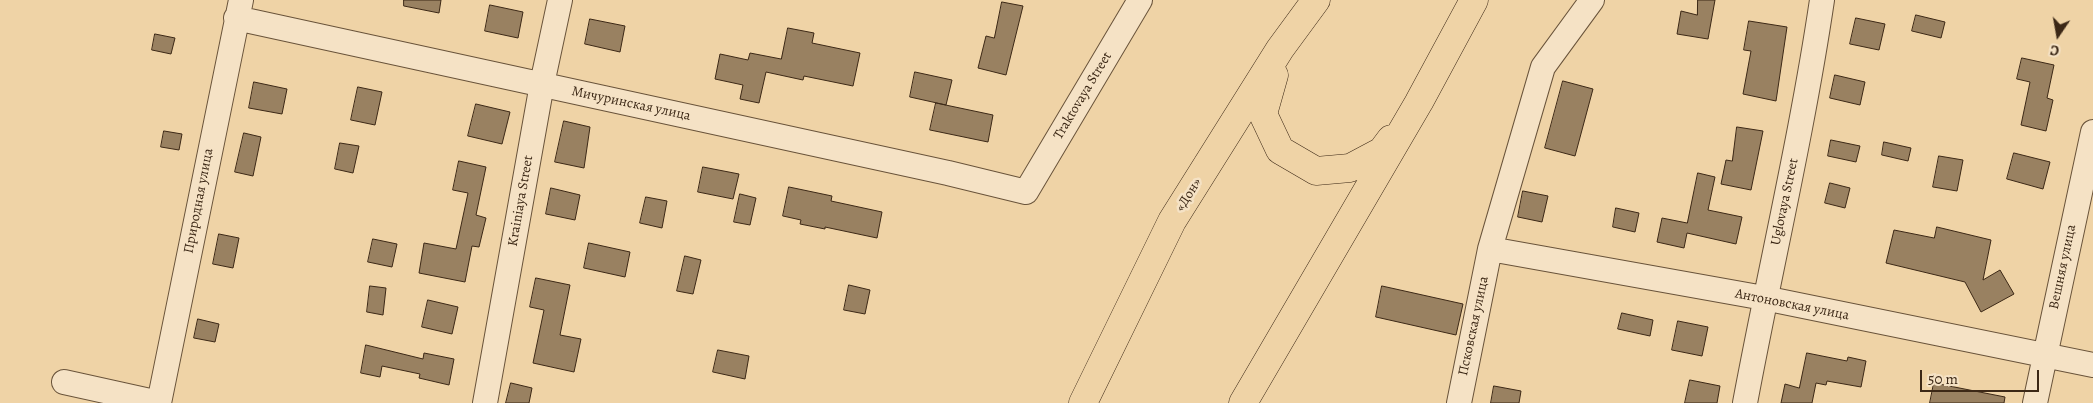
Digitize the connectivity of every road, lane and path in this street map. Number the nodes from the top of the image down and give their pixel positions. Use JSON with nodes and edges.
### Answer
{"nodes":[{"id":1,"x":560,"y":0,"type":"edge"},
{"id":2,"x":1140,"y":0,"type":"edge"},
{"id":3,"x":1316,"y":0,"type":"edge"},
{"id":4,"x":1474,"y":0,"type":"edge"},
{"id":5,"x":1592,"y":0,"type":"edge"},
{"id":6,"x":1822,"y":0,"type":"edge"},
{"id":7,"x":238,"y":9,"type":"edge"},
{"id":8,"x":1280,"y":49,"type":"junction"},
{"id":9,"x":542,"y":84,"type":"junction"},
{"id":10,"x":1420,"y":102,"type":"junction"},
{"id":11,"x":2093,"y":132,"type":"edge"},
{"id":12,"x":1026,"y":192,"type":"joint"},
{"id":13,"x":1490,"y":249,"type":"junction"},
{"id":14,"x":1764,"y":298,"type":"junction"},
{"id":15,"x":2044,"y":356,"type":"junction"},
{"id":16,"x":2093,"y":365,"type":"edge"},
{"id":17,"x":64,"y":382,"type":"dead end"},
{"id":18,"x":159,"y":403,"type":"edge"},
{"id":19,"x":485,"y":403,"type":"edge"},
{"id":20,"x":1084,"y":403,"type":"edge"},
{"id":21,"x":1242,"y":403,"type":"edge"},
{"id":22,"x":1459,"y":403,"type":"edge"},
{"id":23,"x":1745,"y":403,"type":"edge"},
{"id":24,"x":2035,"y":403,"type":"edge"}],
"edges":[{"from":1,"to":9,"type":"street","name":"Krainiaya Street"},
{"from":2,"to":12,"type":"street","name":"Traktovaya Street"},
{"from":3,"to":8,"type":"highway","name":"«Дон»"},
{"from":4,"to":10,"type":"highway"},
{"from":5,"to":13,"type":"street","name":"Псковская улица"},
{"from":6,"to":14,"type":"street","name":"Uglovaya Street"},
{"from":7,"to":9,"type":"street","name":"Мичуринская улица"},
{"from":7,"to":18,"type":"street","name":"Природная улица"},
{"from":8,"to":10,"type":"highway"},
{"from":8,"to":20,"type":"highway","name":"«Дон»"},
{"from":9,"to":12,"type":"street","name":"Мичуринская улица"},
{"from":9,"to":19,"type":"street","name":"Krainiaya Street"},
{"from":10,"to":21,"type":"highway"},
{"from":11,"to":15,"type":"street","name":"Вешняя улица"},
{"from":13,"to":14,"type":"street","name":"Антоновская улица"},
{"from":13,"to":22,"type":"street","name":"Псковская улица"},
{"from":14,"to":15,"type":"street","name":"Антоновская улица"},
{"from":14,"to":23,"type":"street","name":"Uglovaya Street"},
{"from":15,"to":16,"type":"street","name":"Антоновская улица"},
{"from":15,"to":24,"type":"street","name":"Вешняя улица"},
{"from":17,"to":18,"type":"street"}]}
